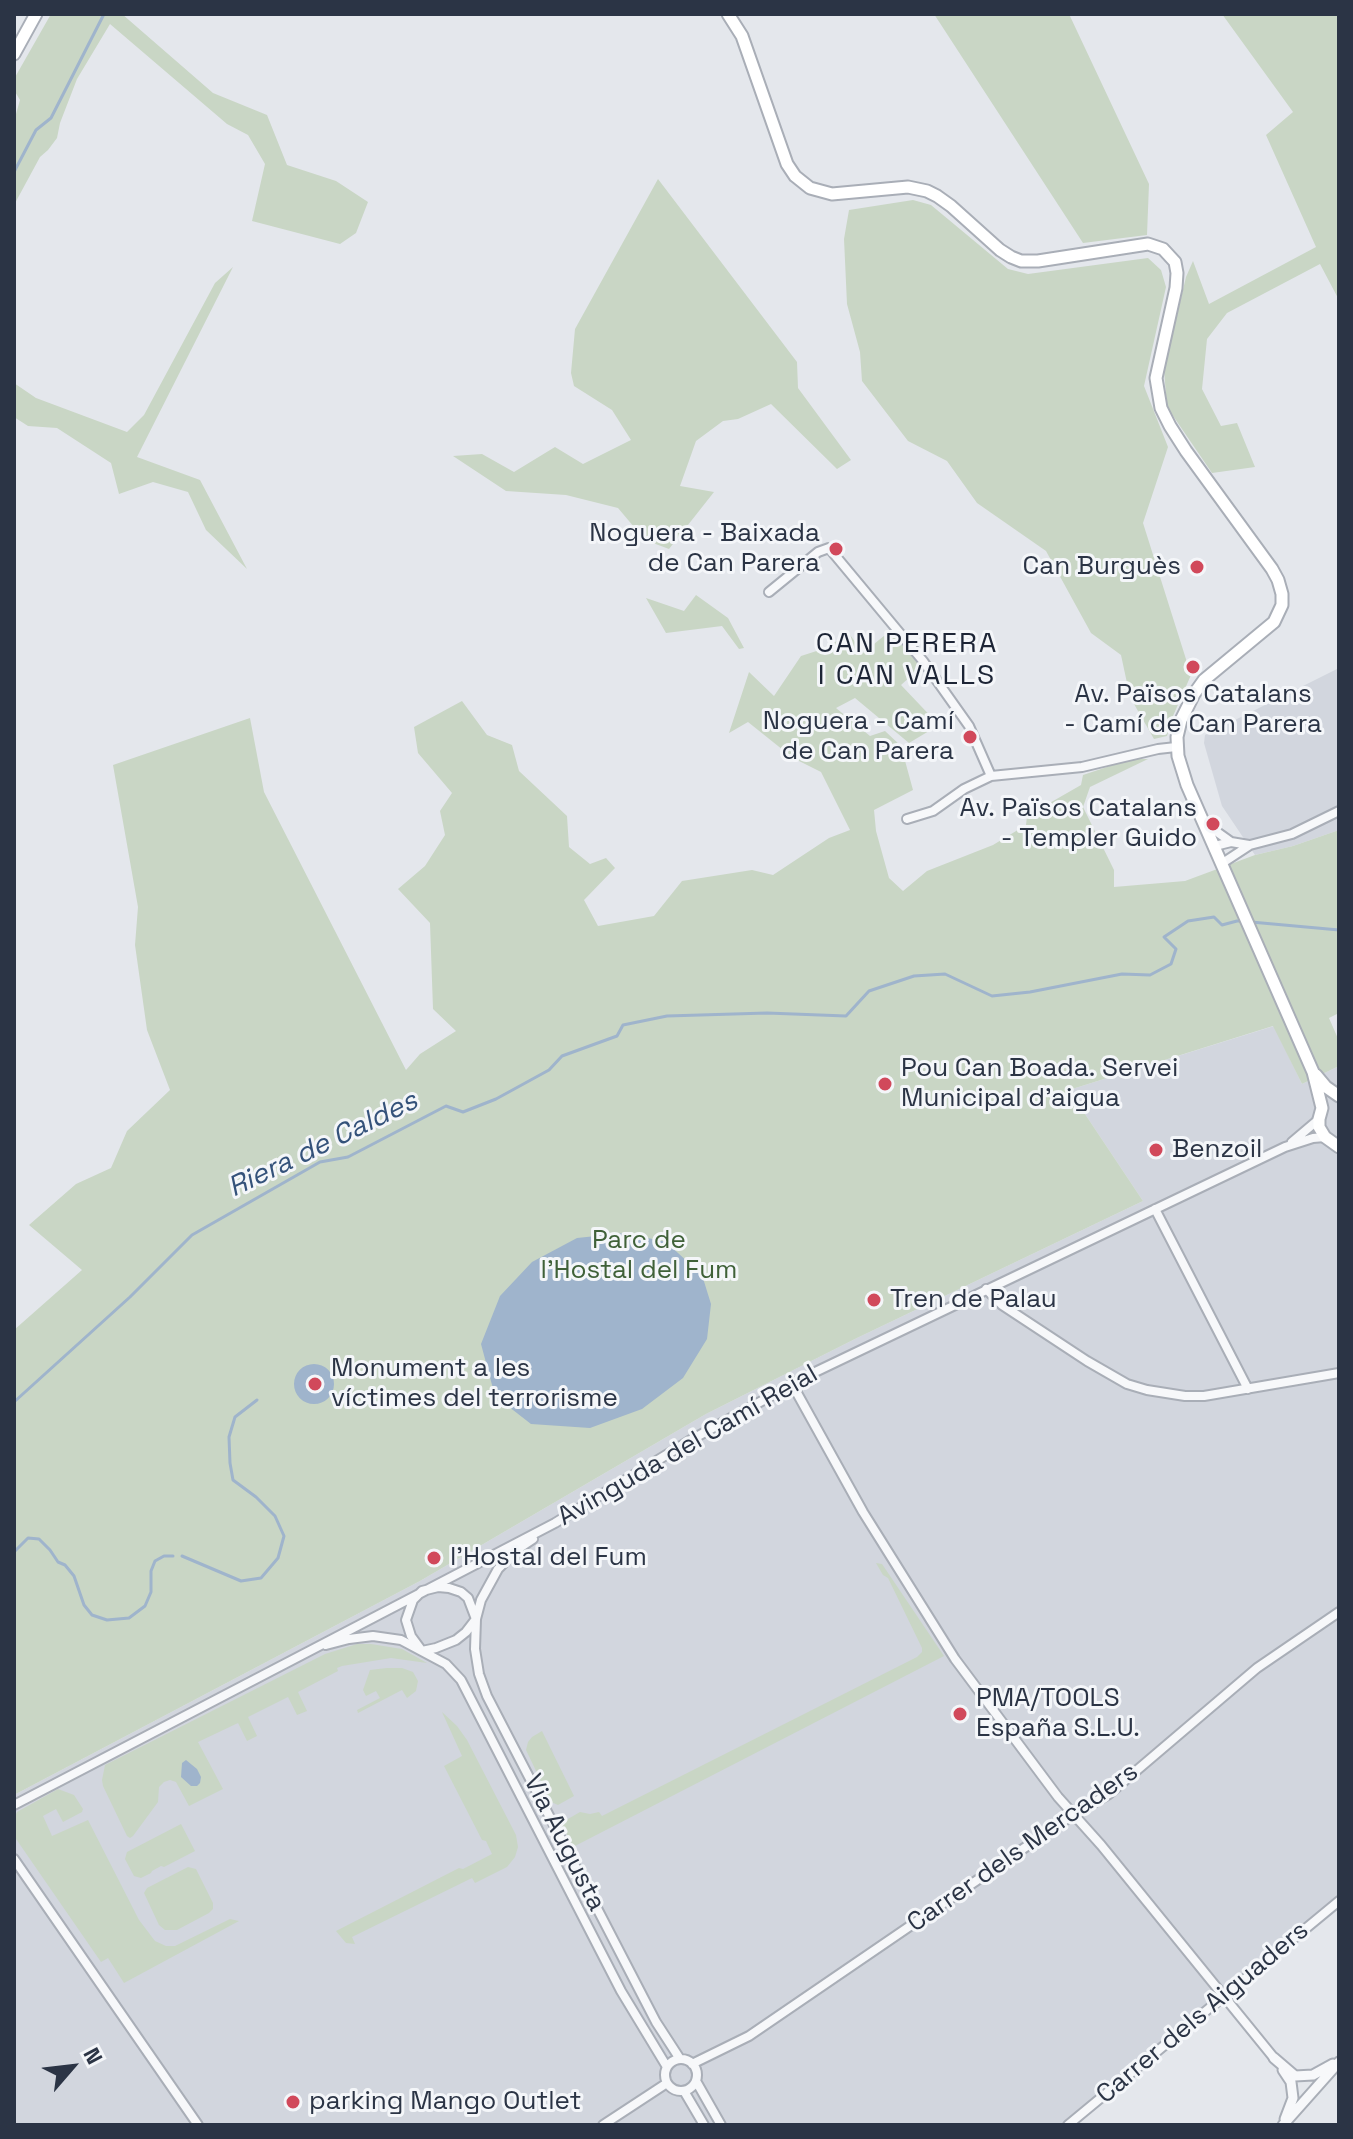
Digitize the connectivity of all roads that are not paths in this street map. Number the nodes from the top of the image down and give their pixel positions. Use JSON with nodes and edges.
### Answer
{"nodes":[{"id":1,"x":36,"y":14,"type":"edge"},
{"id":2,"x":728,"y":14,"type":"edge"},
{"id":3,"x":14,"y":54,"type":"edge"},
{"id":4,"x":769,"y":592,"type":"dead end"},
{"id":5,"x":1176,"y":747,"type":"junction"},
{"id":6,"x":991,"y":776,"type":"junction"},
{"id":7,"x":1339,"y":811,"type":"edge"},
{"id":8,"x":907,"y":819,"type":"dead end"},
{"id":9,"x":1202,"y":821,"type":"junction"},
{"id":10,"x":1232,"y":842,"type":"junction"},
{"id":11,"x":1250,"y":845,"type":"junction"},
{"id":12,"x":1214,"y":849,"type":"junction"},
{"id":13,"x":1221,"y":864,"type":"junction"},
{"id":14,"x":1313,"y":1072,"type":"junction"},
{"id":15,"x":1339,"y":1098,"type":"edge"},
{"id":16,"x":1321,"y":1113,"type":"junction"},
{"id":17,"x":1334,"y":1142,"type":"edge"},
{"id":18,"x":1285,"y":1147,"type":"junction"},
{"id":19,"x":1155,"y":1209,"type":"junction"},
{"id":20,"x":986,"y":1289,"type":"junction"},
{"id":21,"x":1339,"y":1373,"type":"edge"},
{"id":22,"x":792,"y":1384,"type":"junction"},
{"id":23,"x":1248,"y":1389,"type":"junction"},
{"id":24,"x":555,"y":1523,"type":"junction"},
{"id":25,"x":422,"y":1591,"type":"junction"},
{"id":26,"x":1339,"y":1612,"type":"edge"},
{"id":27,"x":476,"y":1619,"type":"junction"},
{"id":28,"x":310,"y":1649,"type":"junction"},
{"id":29,"x":422,"y":1651,"type":"junction"},
{"id":30,"x":14,"y":1805,"type":"edge"},
{"id":31,"x":1074,"y":1814,"type":"junction"},
{"id":32,"x":14,"y":1859,"type":"edge"},
{"id":33,"x":1339,"y":1901,"type":"edge"},
{"id":34,"x":1223,"y":1995,"type":"junction"},
{"id":35,"x":1274,"y":2058,"type":"junction"},
{"id":36,"x":680,"y":2059,"type":"junction"},
{"id":37,"x":1339,"y":2061,"type":"edge"},
{"id":38,"x":692,"y":2064,"type":"junction"},
{"id":39,"x":667,"y":2067,"type":"junction"},
{"id":40,"x":696,"y":2081,"type":"junction"},
{"id":41,"x":667,"y":2083,"type":"junction"},
{"id":42,"x":684,"y":2091,"type":"junction"},
{"id":43,"x":198,"y":2125,"type":"edge"},
{"id":44,"x":603,"y":2125,"type":"edge"},
{"id":45,"x":704,"y":2125,"type":"edge"},
{"id":46,"x":721,"y":2125,"type":"edge"},
{"id":47,"x":1068,"y":2125,"type":"edge"},
{"id":48,"x":1283,"y":2125,"type":"edge"}],
"edges":[{"from":1,"to":3,"type":"main road"},
{"from":2,"to":5,"type":"main road"},
{"from":4,"to":6,"type":"street"},
{"from":5,"to":6,"type":"street"},
{"from":5,"to":9,"type":"main road"},
{"from":6,"to":8,"type":"street"},
{"from":7,"to":11,"type":"street"},
{"from":9,"to":10,"type":"street"},
{"from":9,"to":12,"type":"main road"},
{"from":10,"to":11,"type":"street"},
{"from":10,"to":12,"type":"street"},
{"from":11,"to":13,"type":"street"},
{"from":12,"to":13,"type":"main road"},
{"from":13,"to":14,"type":"main road"},
{"from":14,"to":15,"type":"main road"},
{"from":14,"to":16,"type":"main road"},
{"from":15,"to":16,"type":"main road"},
{"from":16,"to":17,"type":"main road"},
{"from":16,"to":18,"type":"street","name":"Avinguda del Camí Reial"},
{"from":17,"to":18,"type":"street","name":"Avinguda del Camí Reial"},
{"from":18,"to":19,"type":"street","name":"Avinguda del Camí Reial"},
{"from":19,"to":20,"type":"street","name":"Avinguda del Camí Reial"},
{"from":19,"to":23,"type":"street"},
{"from":20,"to":22,"type":"street","name":"Avinguda del Camí Reial"},
{"from":20,"to":23,"type":"street"},
{"from":21,"to":23,"type":"street"},
{"from":22,"to":24,"type":"street","name":"Avinguda del Camí Reial"},
{"from":22,"to":31,"type":"street"},
{"from":24,"to":25,"type":"street","name":"Avinguda del Camí Reial"},
{"from":24,"to":27,"type":"street","name":"Via Augusta"},
{"from":25,"to":27,"type":"street"},
{"from":25,"to":28,"type":"street","name":"Avinguda del Camí Reial"},
{"from":25,"to":29,"type":"street"},
{"from":26,"to":31,"type":"street","name":"Carrer dels Mercaders"},
{"from":27,"to":29,"type":"street","name":"Via Augusta"},
{"from":27,"to":36,"type":"street","name":"Via Augusta"},
{"from":28,"to":29,"type":"street","name":"Via Augusta"},
{"from":28,"to":30,"type":"street","name":"Avinguda del Camí Reial"},
{"from":29,"to":39,"type":"street","name":"Via Augusta"},
{"from":31,"to":34,"type":"street"},
{"from":31,"to":38,"type":"street","name":"Carrer dels Mercaders"},
{"from":32,"to":43,"type":"street"},
{"from":33,"to":34,"type":"street","name":"Carrer dels Aiguaders"},
{"from":34,"to":35,"type":"street"},
{"from":34,"to":47,"type":"street","name":"Carrer dels Aiguaders"},
{"from":35,"to":37,"type":"street"},
{"from":35,"to":48,"type":"street"},
{"from":36,"to":38,"type":"street"},
{"from":36,"to":39,"type":"street"},
{"from":37,"to":48,"type":"street"},
{"from":38,"to":40,"type":"street"},
{"from":39,"to":41,"type":"street"},
{"from":40,"to":42,"type":"street"},
{"from":40,"to":46,"type":"street"},
{"from":41,"to":42,"type":"street"},
{"from":41,"to":44,"type":"street"},
{"from":42,"to":45,"type":"street"}]}
